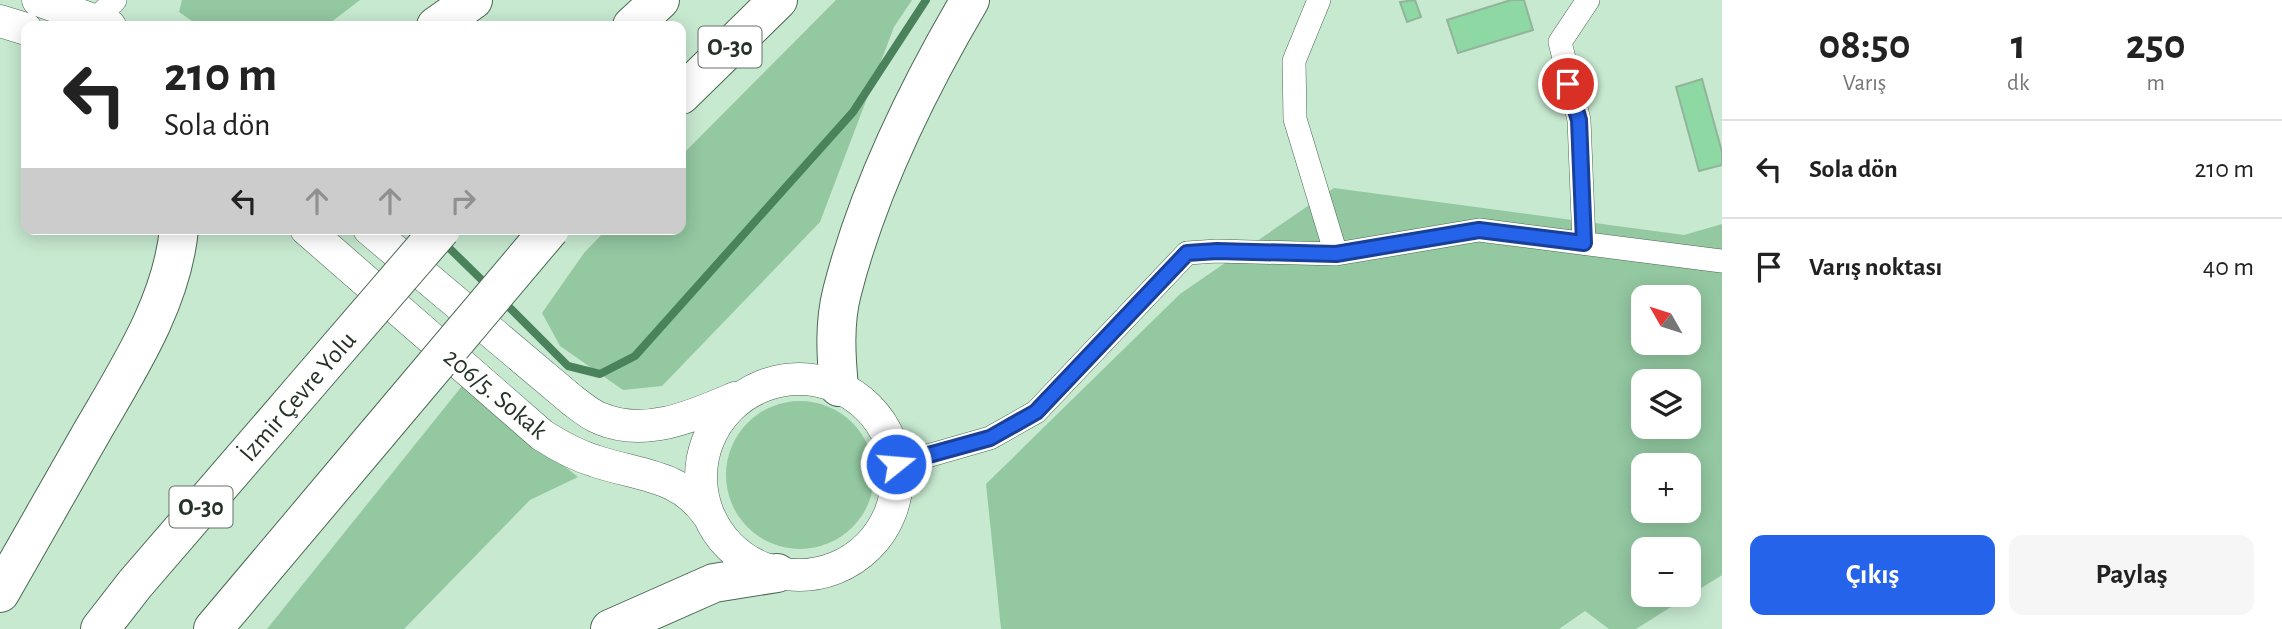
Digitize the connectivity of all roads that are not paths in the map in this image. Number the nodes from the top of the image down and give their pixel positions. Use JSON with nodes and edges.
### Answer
{"nodes":[{"id":1,"x":38,"y":0,"type":"edge"},
{"id":2,"x":473,"y":0,"type":"edge"},
{"id":3,"x":660,"y":0,"type":"edge"},
{"id":4,"x":778,"y":0,"type":"edge"},
{"id":5,"x":970,"y":0,"type":"edge"},
{"id":6,"x":1319,"y":0,"type":"edge"},
{"id":7,"x":1588,"y":0,"type":"edge"},
{"id":8,"x":107,"y":15,"type":"edge"},
{"id":9,"x":0,"y":21,"type":"edge"},
{"id":10,"x":443,"y":21,"type":"edge"},
{"id":11,"x":637,"y":21,"type":"edge"},
{"id":12,"x":21,"y":27,"type":"edge"},
{"id":13,"x":686,"y":90,"type":"edge"},
{"id":14,"x":178,"y":235,"type":"edge"},
{"id":15,"x":313,"y":235,"type":"edge"},
{"id":16,"x":376,"y":235,"type":"edge"},
{"id":17,"x":436,"y":235,"type":"edge"},
{"id":18,"x":545,"y":235,"type":"edge"},
{"id":19,"x":1584,"y":243,"type":"junction"},
{"id":20,"x":1336,"y":254,"type":"junction"},
{"id":21,"x":1722,"y":261,"type":"edge"},
{"id":22,"x":762,"y":386,"type":"junction"},
{"id":23,"x":839,"y":387,"type":"junction"},
{"id":24,"x":896,"y":464,"type":"junction"},
{"id":25,"x":708,"y":515,"type":"junction"},
{"id":26,"x":777,"y":573,"type":"junction"},
{"id":27,"x":0,"y":593,"type":"edge"},
{"id":28,"x":100,"y":629,"type":"edge"},
{"id":29,"x":213,"y":629,"type":"edge"},
{"id":30,"x":610,"y":629,"type":"edge"}],
"edges":[{"from":1,"to":8,"type":"main road"},
{"from":2,"to":10,"type":"highway"},
{"from":3,"to":11,"type":"highway"},
{"from":4,"to":13,"type":"highway","number":"O-30"},
{"from":5,"to":23,"type":"highway"},
{"from":6,"to":20,"type":"street"},
{"from":7,"to":19,"type":"street"},
{"from":9,"to":12,"type":"main road"},
{"from":14,"to":27,"type":"highway"},
{"from":15,"to":25,"type":"main road","name":"206/5. Sokak"},
{"from":16,"to":22,"type":"main road","name":"206/5. Sokak"},
{"from":17,"to":28,"type":"highway","name":"İzmir Çevre Yolu","number":"O-30","bridge":true},
{"from":18,"to":29,"type":"highway","bridge":true},
{"from":19,"to":20,"type":"street"},
{"from":19,"to":21,"type":"street"},
{"from":20,"to":24,"type":"street"},
{"from":22,"to":23,"type":"main road"},
{"from":22,"to":25,"type":"main road"},
{"from":23,"to":24,"type":"main road"},
{"from":24,"to":26,"type":"main road"},
{"from":25,"to":26,"type":"main road"},
{"from":26,"to":30,"type":"highway"}]}
